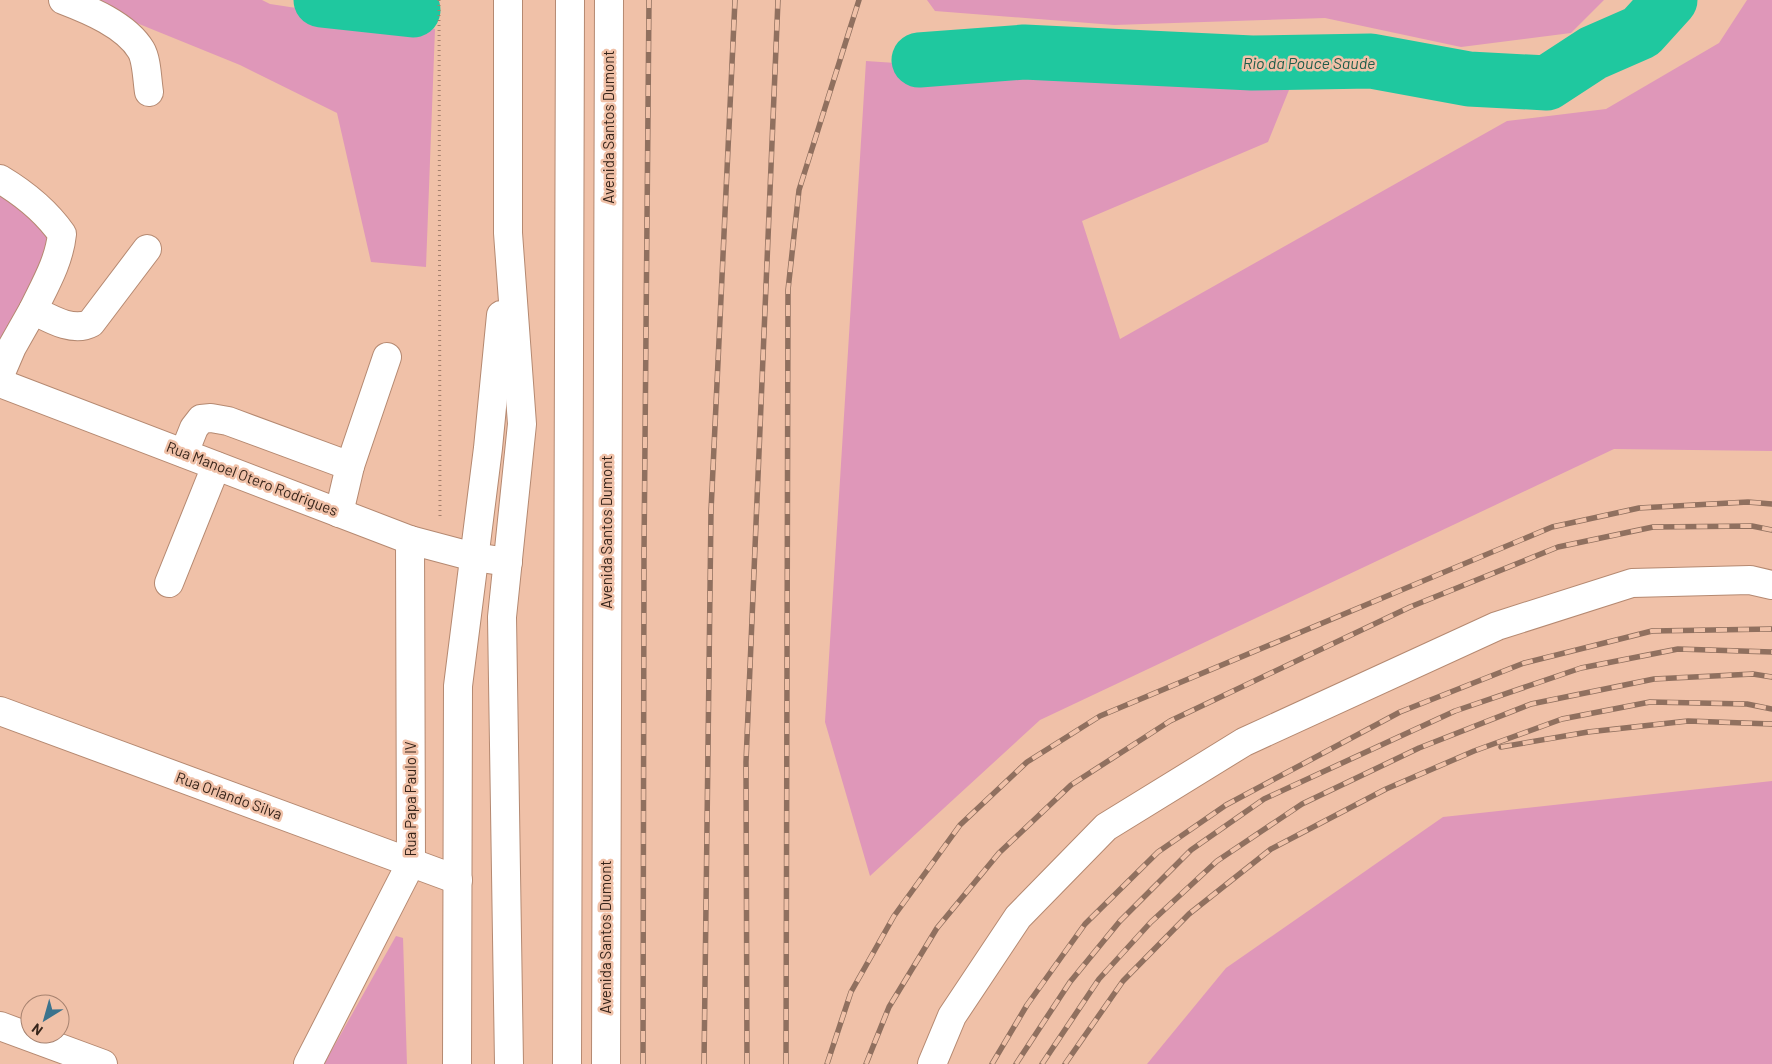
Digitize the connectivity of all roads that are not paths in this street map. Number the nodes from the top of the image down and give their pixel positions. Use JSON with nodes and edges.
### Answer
{"nodes":[{"id":1,"x":63,"y":0,"type":"edge"},
{"id":2,"x":508,"y":0,"type":"edge"},
{"id":3,"x":570,"y":0,"type":"edge"},
{"id":4,"x":609,"y":0,"type":"edge"},
{"id":5,"x":149,"y":92,"type":"dead end"},
{"id":6,"x":0,"y":180,"type":"edge"},
{"id":7,"x":508,"y":233,"type":"junction"},
{"id":8,"x":147,"y":248,"type":"dead end"},
{"id":9,"x":33,"y":310,"type":"junction"},
{"id":10,"x":387,"y":357,"type":"dead end"},
{"id":11,"x":0,"y":375,"type":"edge"},
{"id":12,"x":0,"y":383,"type":"edge"},
{"id":13,"x":184,"y":454,"type":"junction"},
{"id":14,"x":216,"y":466,"type":"junction"},
{"id":15,"x":350,"y":466,"type":"junction"},
{"id":16,"x":339,"y":513,"type":"junction"},
{"id":17,"x":410,"y":540,"type":"junction"},
{"id":18,"x":474,"y":557,"type":"junction"},
{"id":19,"x":508,"y":562,"type":"junction"},
{"id":20,"x":169,"y":583,"type":"dead end"},
{"id":21,"x":1772,"y":585,"type":"edge"},
{"id":22,"x":0,"y":711,"type":"edge"},
{"id":23,"x":411,"y":862,"type":"junction"},
{"id":24,"x":458,"y":880,"type":"junction"},
{"id":25,"x":0,"y":1026,"type":"edge"},
{"id":26,"x":103,"y":1064,"type":"edge"},
{"id":27,"x":308,"y":1064,"type":"edge"},
{"id":28,"x":457,"y":1064,"type":"edge"},
{"id":29,"x":509,"y":1064,"type":"edge"},
{"id":30,"x":567,"y":1064,"type":"edge"},
{"id":31,"x":606,"y":1064,"type":"edge"},
{"id":32,"x":932,"y":1064,"type":"edge"}],
"edges":[{"from":1,"to":5,"type":"main road"},
{"from":2,"to":7,"type":"main road"},
{"from":3,"to":30,"type":"main road"},
{"from":4,"to":31,"type":"main road","name":"Avenida Santos Dumont"},
{"from":6,"to":9,"type":"main road"},
{"from":7,"to":18,"type":"main road"},
{"from":7,"to":19,"type":"main road"},
{"from":8,"to":9,"type":"main road"},
{"from":9,"to":11,"type":"main road"},
{"from":10,"to":15,"type":"main road"},
{"from":12,"to":13,"type":"main road","name":"Rua Manoel Otero Rodrigues"},
{"from":13,"to":14,"type":"main road","name":"Rua Manoel Otero Rodrigues"},
{"from":13,"to":15,"type":"main road"},
{"from":14,"to":16,"type":"main road","name":"Rua Manoel Otero Rodrigues"},
{"from":14,"to":20,"type":"main road"},
{"from":15,"to":16,"type":"main road"},
{"from":16,"to":17,"type":"main road","name":"Rua Manoel Otero Rodrigues"},
{"from":17,"to":18,"type":"main road","name":"Rua Manoel Otero Rodrigues"},
{"from":17,"to":23,"type":"main road","name":"Rua Papa Paulo IV"},
{"from":18,"to":19,"type":"main road","name":"Rua Manoel Otero Rodrigues"},
{"from":18,"to":24,"type":"main road"},
{"from":19,"to":29,"type":"main road"},
{"from":21,"to":32,"type":"main road"},
{"from":22,"to":23,"type":"main road","name":"Rua Orlando Silva"},
{"from":23,"to":24,"type":"main road","name":"Rua Orlando Silva"},
{"from":23,"to":27,"type":"main road","name":"Rua Papa Paulo IV"},
{"from":24,"to":28,"type":"main road"},
{"from":25,"to":26,"type":"main road"}]}
